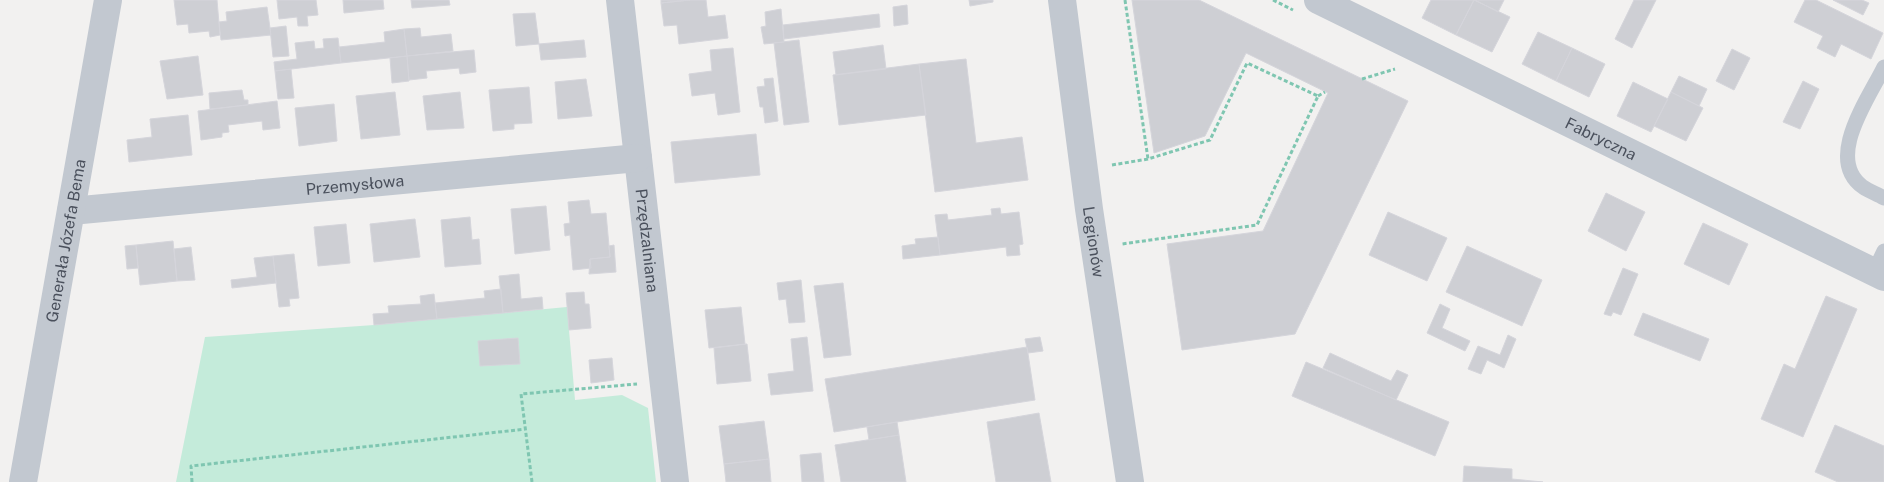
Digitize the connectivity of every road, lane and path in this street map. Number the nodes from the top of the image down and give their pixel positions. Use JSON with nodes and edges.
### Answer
{"nodes":[{"id":1,"x":108,"y":0,"type":"edge"},
{"id":2,"x":620,"y":0,"type":"edge"},
{"id":3,"x":1062,"y":0,"type":"edge"},
{"id":4,"x":1125,"y":0,"type":"edge"},
{"id":5,"x":1318,"y":0,"type":"edge"},
{"id":6,"x":1884,"y":67,"type":"edge"},
{"id":7,"x":1398,"y":68,"type":"dead end"},
{"id":8,"x":1362,"y":79,"type":"dead end"},
{"id":9,"x":1325,"y":92,"type":"dead end"},
{"id":10,"x":1318,"y":96,"type":"junction"},
{"id":11,"x":638,"y":158,"type":"junction"},
{"id":12,"x":1148,"y":160,"type":"junction"},
{"id":13,"x":1109,"y":165,"type":"dead end"},
{"id":14,"x":1884,"y":198,"type":"edge"},
{"id":15,"x":71,"y":211,"type":"junction"},
{"id":16,"x":1119,"y":244,"type":"dead end"},
{"id":17,"x":1881,"y":266,"type":"edge"},
{"id":18,"x":663,"y":381,"type":"junction"},
{"id":19,"x":526,"y":429,"type":"junction"},
{"id":20,"x":24,"y":482,"type":"edge"},
{"id":21,"x":192,"y":482,"type":"edge"},
{"id":22,"x":532,"y":482,"type":"edge"},
{"id":23,"x":676,"y":482,"type":"edge"},
{"id":24,"x":1130,"y":482,"type":"edge"}],
"edges":[{"from":1,"to":15,"type":"street","name":"Generała Józefa Bema"},
{"from":2,"to":11,"type":"street","name":"Przędzalniana"},
{"from":3,"to":24,"type":"street","name":"Legionów"},
{"from":4,"to":12,"type":"path"},
{"from":5,"to":17,"type":"street","name":"Fabryczna"},
{"from":6,"to":14,"type":"lane"},
{"from":7,"to":8,"type":"path"},
{"from":9,"to":10,"type":"path"},
{"from":10,"to":12,"type":"path"},
{"from":10,"to":16,"type":"path"},
{"from":11,"to":15,"type":"street","name":"Przemysłowa"},
{"from":11,"to":18,"type":"street","name":"Przędzalniana"},
{"from":12,"to":13,"type":"path"},
{"from":15,"to":20,"type":"street","name":"Generała Józefa Bema"},
{"from":18,"to":19,"type":"path"},
{"from":18,"to":23,"type":"street","name":"Przędzalniana"},
{"from":19,"to":21,"type":"path"},
{"from":19,"to":22,"type":"path"}]}
